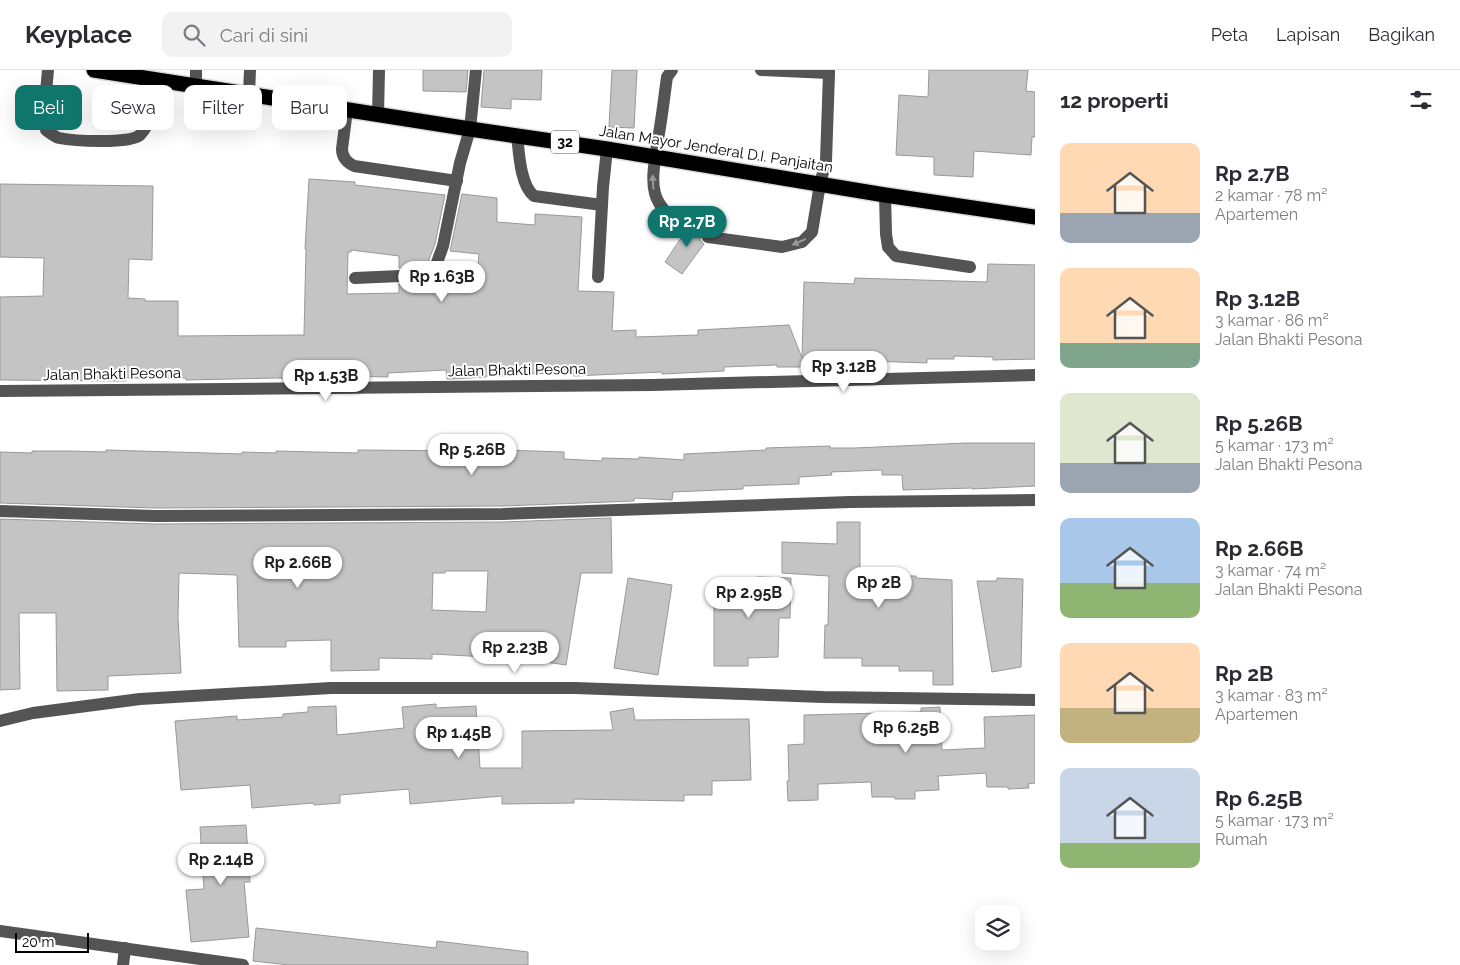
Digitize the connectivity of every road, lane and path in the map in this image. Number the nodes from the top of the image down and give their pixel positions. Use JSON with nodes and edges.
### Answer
{"nodes":[{"id":1,"x":48,"y":70,"type":"edge"},
{"id":2,"x":94,"y":70,"type":"edge"},
{"id":3,"x":250,"y":70,"type":"edge"},
{"id":4,"x":379,"y":70,"type":"edge"},
{"id":5,"x":476,"y":70,"type":"edge"},
{"id":6,"x":672,"y":70,"type":"edge"},
{"id":7,"x":760,"y":70,"type":"edge"},
{"id":8,"x":112,"y":71,"type":"edge"},
{"id":9,"x":829,"y":71,"type":"edge"},
{"id":10,"x":196,"y":77,"type":"edge"},
{"id":11,"x":160,"y":81,"type":"junction"},
{"id":12,"x":221,"y":85,"type":"edge"},
{"id":13,"x":250,"y":85,"type":"edge"},
{"id":14,"x":347,"y":110,"type":"edge"},
{"id":15,"x":378,"y":115,"type":"junction"},
{"id":16,"x":470,"y":129,"type":"junction"},
{"id":17,"x":344,"y":130,"type":"edge"},
{"id":18,"x":516,"y":135,"type":"junction"},
{"id":19,"x":607,"y":149,"type":"junction"},
{"id":20,"x":654,"y":156,"type":"junction"},
{"id":21,"x":457,"y":181,"type":"junction"},
{"id":22,"x":820,"y":184,"type":"junction"},
{"id":23,"x":885,"y":195,"type":"junction"},
{"id":24,"x":602,"y":205,"type":"junction"},
{"id":25,"x":1035,"y":217,"type":"edge"},
{"id":26,"x":688,"y":228,"type":"tunnel mouth"},
{"id":27,"x":708,"y":237,"type":"tunnel mouth"},
{"id":28,"x":970,"y":267,"type":"dead end"},
{"id":29,"x":598,"y":277,"type":"dead end"},
{"id":30,"x":355,"y":278,"type":"dead end"},
{"id":31,"x":1035,"y":375,"type":"edge"},
{"id":32,"x":0,"y":392,"type":"edge"},
{"id":33,"x":1035,"y":500,"type":"edge"},
{"id":34,"x":0,"y":511,"type":"edge"},
{"id":35,"x":1035,"y":700,"type":"edge"},
{"id":36,"x":0,"y":721,"type":"edge"},
{"id":37,"x":0,"y":931,"type":"edge"},
{"id":38,"x":125,"y":948,"type":"junction"},
{"id":39,"x":123,"y":965,"type":"edge"},
{"id":40,"x":243,"y":965,"type":"edge"}],
"edges":[{"from":1,"to":11,"type":"street"},
{"from":2,"to":8,"type":"highway","name":"Jalan Mayor Jenderal D.I. Panjaitan","number":"32"},
{"from":3,"to":13,"type":"street"},
{"from":4,"to":15,"type":"street"},
{"from":5,"to":16,"type":"street"},
{"from":6,"to":20,"type":"street"},
{"from":7,"to":9,"type":"street"},
{"from":8,"to":11,"type":"highway","name":"Jalan Mayor Jenderal D.I. Panjaitan","number":"32"},
{"from":9,"to":22,"type":"street"},
{"from":10,"to":11,"type":"highway","name":"Jalan Mayor Jenderal D.I. Panjaitan","number":"32"},
{"from":10,"to":12,"type":"highway","name":"Jalan Mayor Jenderal D.I. Panjaitan","number":"32"},
{"from":14,"to":15,"type":"highway","name":"Jalan Mayor Jenderal D.I. Panjaitan","number":"32"},
{"from":15,"to":16,"type":"highway","name":"Jalan Mayor Jenderal D.I. Panjaitan","number":"32"},
{"from":16,"to":18,"type":"highway","name":"Jalan Mayor Jenderal D.I. Panjaitan","number":"32"},
{"from":16,"to":21,"type":"street"},
{"from":17,"to":21,"type":"street"},
{"from":18,"to":19,"type":"highway","name":"Jalan Mayor Jenderal D.I. Panjaitan","number":"32"},
{"from":18,"to":24,"type":"street"},
{"from":19,"to":20,"type":"highway","name":"Jalan Mayor Jenderal D.I. Panjaitan","number":"32"},
{"from":19,"to":24,"type":"street"},
{"from":20,"to":22,"type":"highway","name":"Jalan Mayor Jenderal D.I. Panjaitan","number":"32"},
{"from":26,"to":20,"type":"street","one_way":true},
{"from":21,"to":30,"type":"street"},
{"from":22,"to":23,"type":"highway","name":"Jalan Mayor Jenderal D.I. Panjaitan","number":"32"},
{"from":22,"to":27,"type":"street","one_way":true},
{"from":23,"to":25,"type":"highway","name":"Jalan Mayor Jenderal D.I. Panjaitan","number":"32"},
{"from":23,"to":28,"type":"street"},
{"from":24,"to":29,"type":"street"},
{"from":31,"to":32,"type":"street","name":"Jalan Bhakti Pesona"},
{"from":33,"to":34,"type":"street"},
{"from":35,"to":36,"type":"street"},
{"from":37,"to":38,"type":"street"},
{"from":38,"to":39,"type":"street"},
{"from":38,"to":40,"type":"street"}]}
